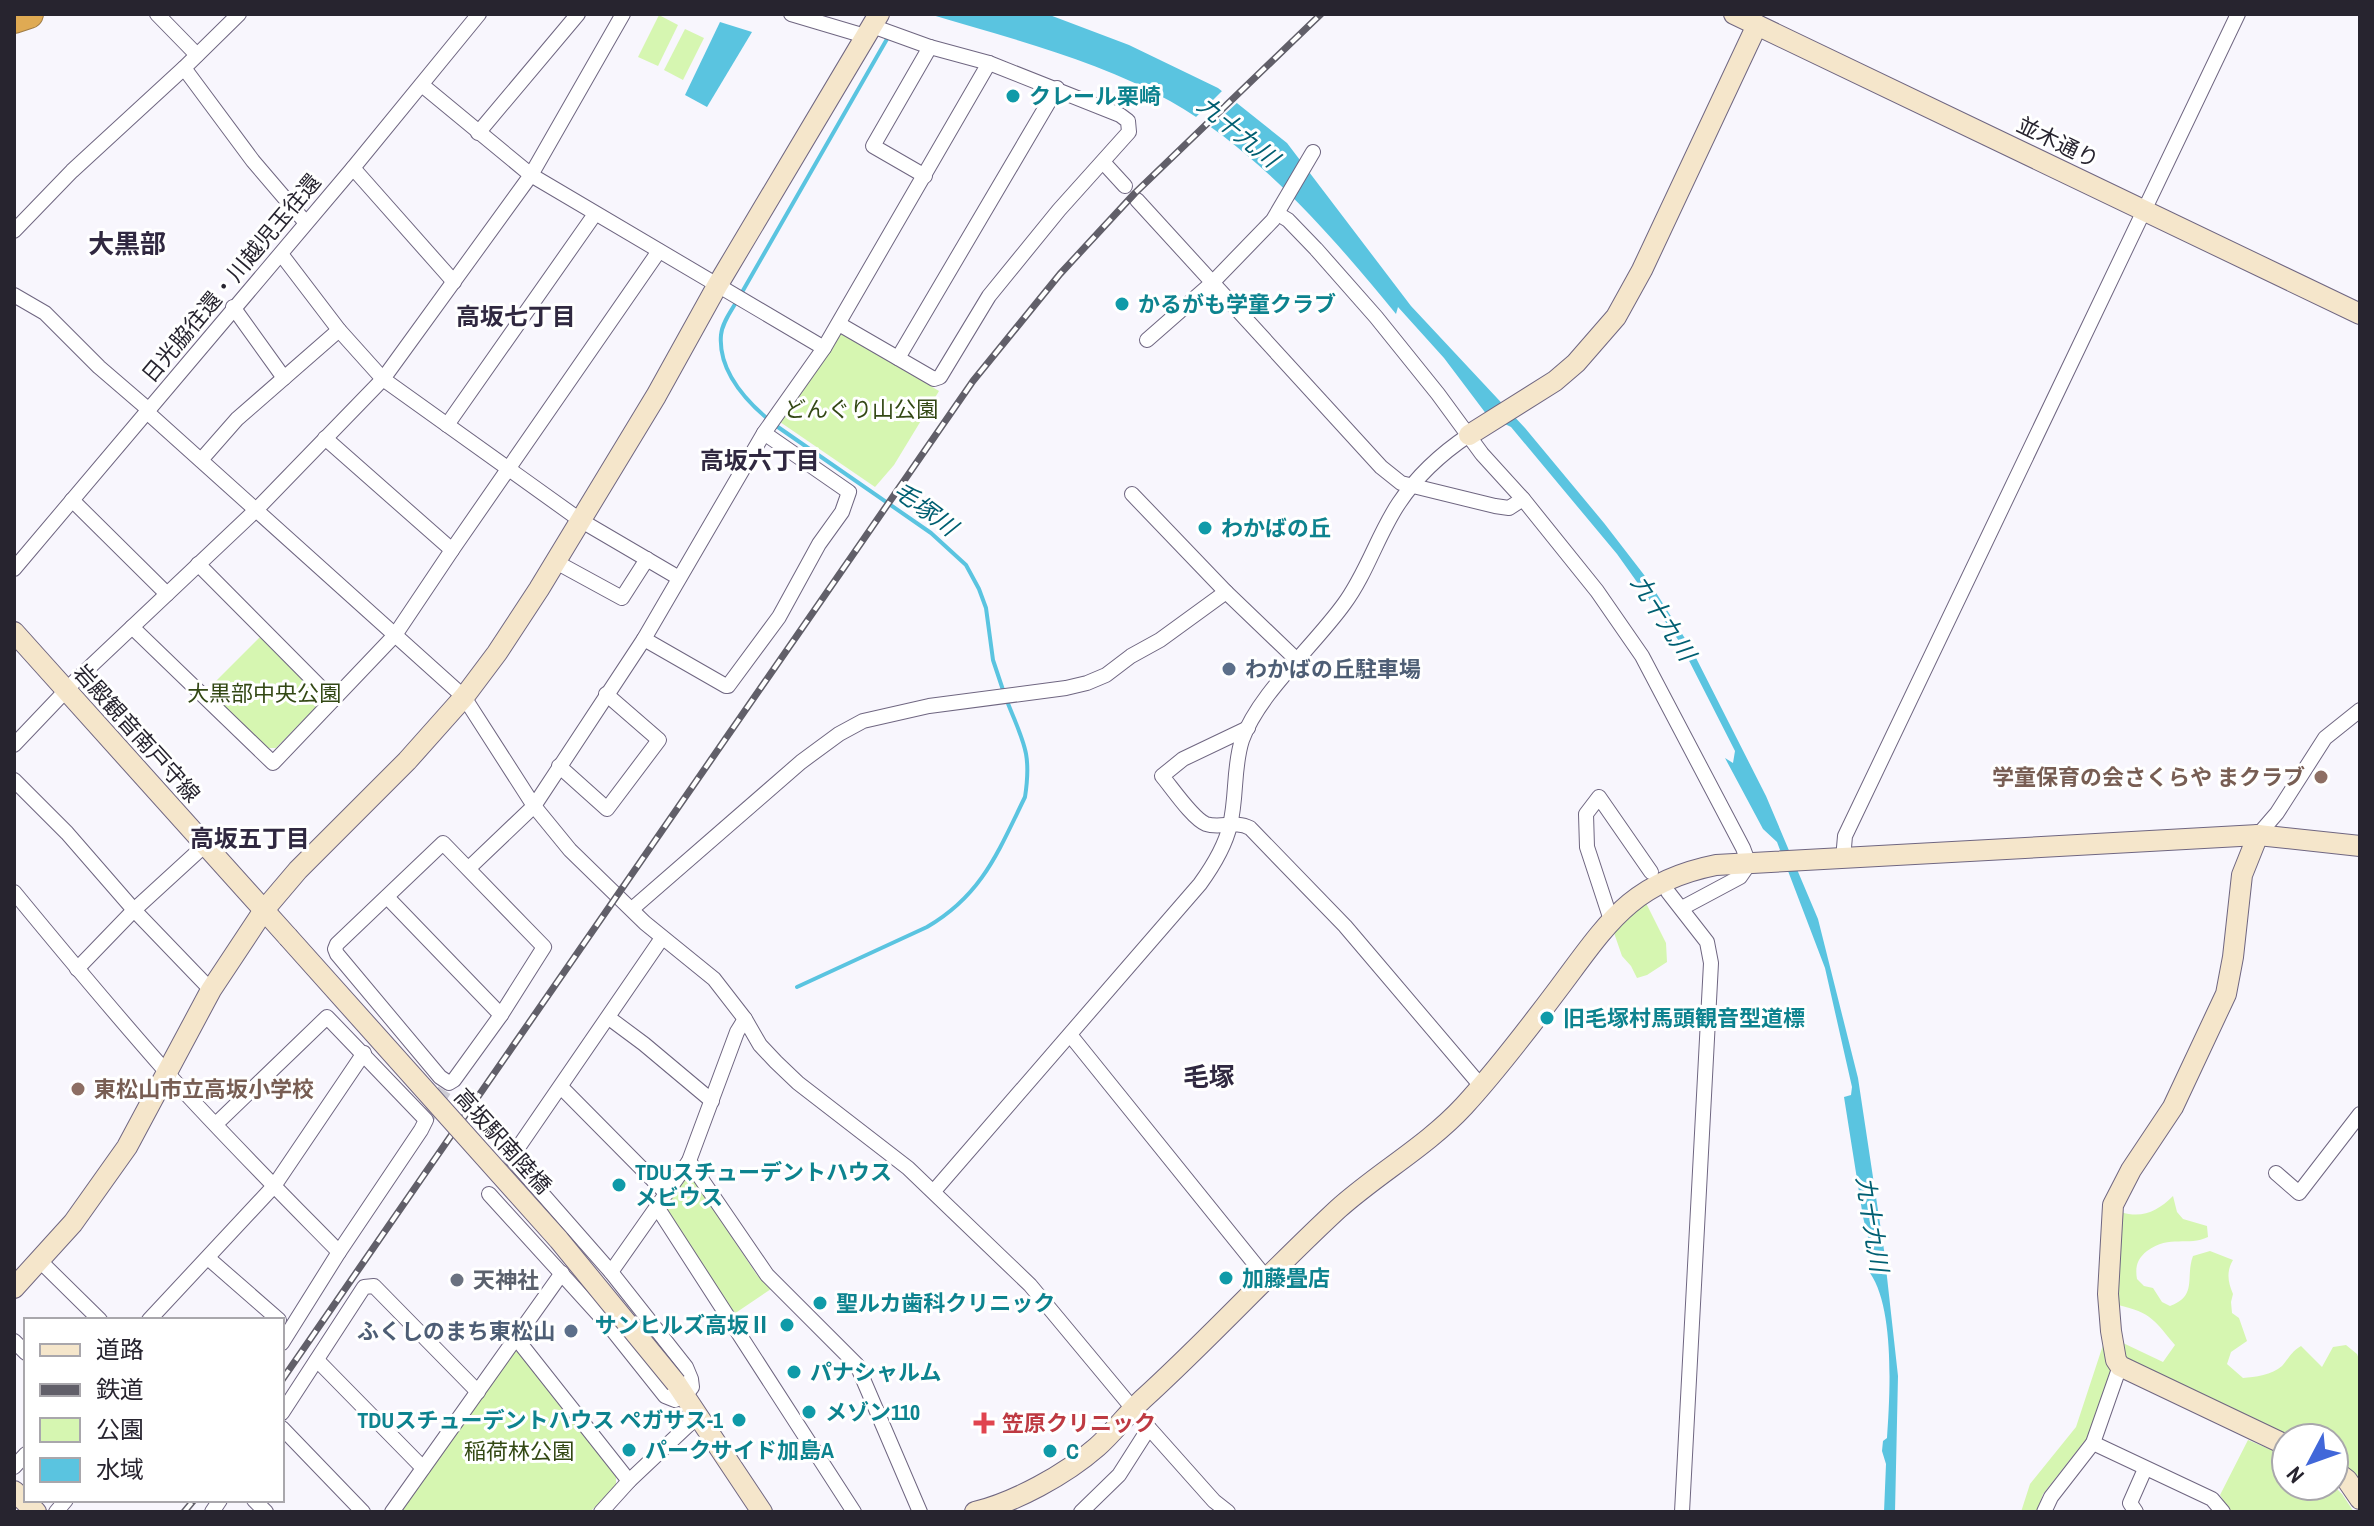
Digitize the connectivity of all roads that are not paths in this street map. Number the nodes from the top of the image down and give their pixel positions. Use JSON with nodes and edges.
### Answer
{"nodes":[{"id":1,"x":29,"y":14,"type":"edge"},
{"id":2,"x":157,"y":14,"type":"edge"},
{"id":3,"x":239,"y":14,"type":"edge"},
{"id":4,"x":479,"y":14,"type":"edge"},
{"id":5,"x":578,"y":14,"type":"edge"},
{"id":6,"x":791,"y":14,"type":"edge"},
{"id":7,"x":1734,"y":14,"type":"edge"},
{"id":8,"x":2238,"y":14,"type":"edge"},
{"id":9,"x":619,"y":15,"type":"edge"},
{"id":10,"x":14,"y":19,"type":"edge"},
{"id":11,"x":1760,"y":20,"type":"edge"},
{"id":12,"x":873,"y":23,"type":"edge"},
{"id":13,"x":930,"y":47,"type":"junction"},
{"id":14,"x":197,"y":55,"type":"junction"},
{"id":15,"x":989,"y":63,"type":"junction"},
{"id":16,"x":184,"y":68,"type":"junction"},
{"id":17,"x":422,"y":85,"type":"junction"},
{"id":18,"x":1057,"y":88,"type":"junction"},
{"id":19,"x":478,"y":133,"type":"junction"},
{"id":20,"x":1312,"y":155,"type":"dead end"},
{"id":21,"x":1103,"y":162,"type":"junction"},
{"id":22,"x":353,"y":168,"type":"junction"},
{"id":23,"x":531,"y":175,"type":"junction"},
{"id":24,"x":925,"y":176,"type":"junction"},
{"id":25,"x":1125,"y":186,"type":"dead end"},
{"id":26,"x":1137,"y":200,"type":"dead end"},
{"id":27,"x":2144,"y":210,"type":"junction"},
{"id":28,"x":1279,"y":212,"type":"junction"},
{"id":29,"x":595,"y":214,"type":"junction"},
{"id":30,"x":306,"y":223,"type":"junction"},
{"id":31,"x":14,"y":231,"type":"edge"},
{"id":32,"x":659,"y":251,"type":"junction"},
{"id":33,"x":281,"y":254,"type":"junction"},
{"id":34,"x":454,"y":282,"type":"junction"},
{"id":35,"x":1212,"y":283,"type":"junction"},
{"id":36,"x":717,"y":286,"type":"junction"},
{"id":37,"x":14,"y":295,"type":"edge"},
{"id":38,"x":233,"y":307,"type":"junction"},
{"id":39,"x":2360,"y":314,"type":"edge"},
{"id":40,"x":839,"y":324,"type":"junction"},
{"id":41,"x":339,"y":330,"type":"junction"},
{"id":42,"x":1147,"y":340,"type":"dead end"},
{"id":43,"x":824,"y":348,"type":"junction"},
{"id":44,"x":898,"y":358,"type":"junction"},
{"id":45,"x":284,"y":378,"type":"junction"},
{"id":46,"x":383,"y":379,"type":"junction"},
{"id":47,"x":148,"y":411,"type":"junction"},
{"id":48,"x":447,"y":425,"type":"junction"},
{"id":49,"x":764,"y":433,"type":"junction"},
{"id":50,"x":1470,"y":434,"type":"junction"},
{"id":51,"x":325,"y":438,"type":"junction"},
{"id":52,"x":201,"y":460,"type":"junction"},
{"id":53,"x":508,"y":469,"type":"junction"},
{"id":54,"x":1413,"y":485,"type":"junction"},
{"id":55,"x":1132,"y":494,"type":"dead end"},
{"id":56,"x":1523,"y":499,"type":"junction"},
{"id":57,"x":72,"y":500,"type":"junction"},
{"id":58,"x":256,"y":510,"type":"junction"},
{"id":59,"x":580,"y":520,"type":"junction"},
{"id":60,"x":452,"y":550,"type":"junction"},
{"id":61,"x":647,"y":559,"type":"junction"},
{"id":62,"x":556,"y":562,"type":"junction"},
{"id":63,"x":198,"y":564,"type":"junction"},
{"id":64,"x":14,"y":569,"type":"edge"},
{"id":65,"x":679,"y":578,"type":"junction"},
{"id":66,"x":1226,"y":592,"type":"junction"},
{"id":67,"x":167,"y":594,"type":"junction"},
{"id":68,"x":132,"y":627,"type":"junction"},
{"id":69,"x":14,"y":632,"type":"edge"},
{"id":70,"x":395,"y":635,"type":"junction"},
{"id":71,"x":644,"y":639,"type":"junction"},
{"id":72,"x":1298,"y":661,"type":"junction"},
{"id":73,"x":66,"y":690,"type":"junction"},
{"id":74,"x":606,"y":694,"type":"junction"},
{"id":75,"x":464,"y":697,"type":"junction"},
{"id":76,"x":333,"y":700,"type":"junction"},
{"id":77,"x":2360,"y":710,"type":"edge"},
{"id":78,"x":1248,"y":728,"type":"junction"},
{"id":79,"x":14,"y":745,"type":"edge"},
{"id":80,"x":559,"y":766,"type":"junction"},
{"id":81,"x":14,"y":780,"type":"edge"},
{"id":82,"x":534,"y":806,"type":"junction"},
{"id":83,"x":1231,"y":824,"type":"junction"},
{"id":84,"x":2258,"y":835,"type":"junction"},
{"id":85,"x":205,"y":845,"type":"junction"},
{"id":86,"x":2360,"y":846,"type":"edge"},
{"id":87,"x":1843,"y":859,"type":"junction"},
{"id":88,"x":1753,"y":864,"type":"junction"},
{"id":89,"x":469,"y":868,"type":"junction"},
{"id":90,"x":1651,"y":872,"type":"dead end"},
{"id":91,"x":14,"y":892,"type":"edge"},
{"id":92,"x":1668,"y":892,"type":"dead end"},
{"id":93,"x":387,"y":897,"type":"junction"},
{"id":94,"x":1682,"y":908,"type":"junction"},
{"id":95,"x":632,"y":909,"type":"junction"},
{"id":96,"x":134,"y":910,"type":"junction"},
{"id":97,"x":264,"y":910,"type":"junction"},
{"id":98,"x":1611,"y":920,"type":"junction"},
{"id":99,"x":288,"y":937,"type":"joint"},
{"id":100,"x":662,"y":938,"type":"junction"},
{"id":101,"x":77,"y":969,"type":"junction"},
{"id":102,"x":211,"y":990,"type":"junction"},
{"id":103,"x":501,"y":1015,"type":"junction"},
{"id":104,"x":609,"y":1018,"type":"junction"},
{"id":105,"x":745,"y":1019,"type":"junction"},
{"id":106,"x":1071,"y":1036,"type":"junction"},
{"id":107,"x":364,"y":1053,"type":"junction"},
{"id":108,"x":168,"y":1073,"type":"junction"},
{"id":109,"x":1481,"y":1086,"type":"junction"},
{"id":110,"x":561,"y":1087,"type":"junction"},
{"id":111,"x":712,"y":1101,"type":"junction"},
{"id":112,"x":2360,"y":1114,"type":"edge"},
{"id":113,"x":216,"y":1124,"type":"junction"},
{"id":114,"x":689,"y":1161,"type":"junction"},
{"id":115,"x":2276,"y":1173,"type":"dead end"},
{"id":116,"x":274,"y":1186,"type":"junction"},
{"id":117,"x":934,"y":1191,"type":"junction"},
{"id":118,"x":666,"y":1193,"type":"junction"},
{"id":119,"x":489,"y":1194,"type":"dead end"},
{"id":120,"x":657,"y":1207,"type":"junction"},
{"id":121,"x":339,"y":1252,"type":"junction"},
{"id":122,"x":208,"y":1258,"type":"junction"},
{"id":123,"x":39,"y":1260,"type":"junction"},
{"id":124,"x":611,"y":1272,"type":"junction"},
{"id":125,"x":562,"y":1273,"type":"junction"},
{"id":126,"x":1267,"y":1279,"type":"junction"},
{"id":127,"x":14,"y":1288,"type":"edge"},
{"id":128,"x":98,"y":1318,"type":"edge"},
{"id":129,"x":153,"y":1318,"type":"edge"},
{"id":130,"x":277,"y":1318,"type":"edge"},
{"id":131,"x":284,"y":1324,"type":"edge"},
{"id":132,"x":516,"y":1338,"type":"junction"},
{"id":133,"x":317,"y":1360,"type":"junction"},
{"id":134,"x":2120,"y":1366,"type":"junction"},
{"id":135,"x":680,"y":1390,"type":"junction"},
{"id":136,"x":478,"y":1392,"type":"junction"},
{"id":137,"x":1132,"y":1409,"type":"junction"},
{"id":138,"x":284,"y":1410,"type":"edge"},
{"id":139,"x":699,"y":1415,"type":"junction"},
{"id":140,"x":1149,"y":1428,"type":"junction"},
{"id":141,"x":284,"y":1430,"type":"edge"},
{"id":142,"x":2270,"y":1437,"type":"edge"},
{"id":143,"x":2093,"y":1443,"type":"junction"},
{"id":144,"x":423,"y":1468,"type":"junction"},
{"id":145,"x":2145,"y":1469,"type":"junction"},
{"id":146,"x":629,"y":1481,"type":"junction"},
{"id":147,"x":985,"y":1511,"type":"edge"},
{"id":148,"x":363,"y":1512,"type":"edge"},
{"id":149,"x":392,"y":1512,"type":"edge"},
{"id":150,"x":601,"y":1512,"type":"edge"},
{"id":151,"x":762,"y":1512,"type":"edge"},
{"id":152,"x":854,"y":1512,"type":"edge"},
{"id":153,"x":920,"y":1512,"type":"edge"},
{"id":154,"x":1081,"y":1512,"type":"edge"},
{"id":155,"x":1228,"y":1512,"type":"edge"},
{"id":156,"x":1682,"y":1512,"type":"edge"},
{"id":157,"x":2044,"y":1512,"type":"edge"},
{"id":158,"x":2136,"y":1512,"type":"edge"},
{"id":159,"x":2223,"y":1512,"type":"edge"}],
"edges":[{"from":1,"to":10,"type":"highway"},
{"from":2,"to":14,"type":"street"},
{"from":3,"to":14,"type":"street"},
{"from":4,"to":17,"type":"street","name":"日光脇往還・川越児玉往還"},
{"from":5,"to":19,"type":"street"},
{"from":6,"to":12,"type":"street"},
{"from":7,"to":11,"type":"street","name":"並木通り"},
{"from":8,"to":27,"type":"street"},
{"from":9,"to":23,"type":"street"},
{"from":11,"to":27,"type":"street","name":"並木通り"},
{"from":11,"to":50,"type":"street"},
{"from":12,"to":13,"type":"street"},
{"from":12,"to":36,"type":"street"},
{"from":13,"to":15,"type":"street"},
{"from":13,"to":24,"type":"street"},
{"from":14,"to":16,"type":"street"},
{"from":15,"to":18,"type":"street"},
{"from":15,"to":24,"type":"street"},
{"from":16,"to":30,"type":"street"},
{"from":16,"to":31,"type":"street"},
{"from":17,"to":19,"type":"street"},
{"from":17,"to":22,"type":"street","name":"日光脇往還・川越児玉往還"},
{"from":18,"to":21,"type":"street"},
{"from":18,"to":44,"type":"street"},
{"from":19,"to":23,"type":"street"},
{"from":20,"to":28,"type":"street"},
{"from":21,"to":25,"type":"street"},
{"from":21,"to":44,"type":"street"},
{"from":22,"to":30,"type":"street","name":"日光脇往還・川越児玉往還"},
{"from":22,"to":34,"type":"street"},
{"from":23,"to":29,"type":"street"},
{"from":23,"to":34,"type":"street"},
{"from":24,"to":40,"type":"street"},
{"from":26,"to":35,"type":"street"},
{"from":27,"to":39,"type":"street","name":"並木通り"},
{"from":27,"to":87,"type":"street"},
{"from":28,"to":35,"type":"street"},
{"from":28,"to":50,"type":"street"},
{"from":29,"to":32,"type":"street"},
{"from":29,"to":48,"type":"street"},
{"from":30,"to":33,"type":"street","name":"日光脇往還・川越児玉往還"},
{"from":32,"to":36,"type":"street"},
{"from":32,"to":53,"type":"street"},
{"from":33,"to":38,"type":"street","name":"日光脇往還・川越児玉往還"},
{"from":33,"to":41,"type":"street"},
{"from":34,"to":46,"type":"street"},
{"from":35,"to":42,"type":"street"},
{"from":35,"to":54,"type":"street"},
{"from":36,"to":43,"type":"street"},
{"from":36,"to":59,"type":"street"},
{"from":37,"to":47,"type":"street"},
{"from":38,"to":45,"type":"street"},
{"from":38,"to":47,"type":"street","name":"日光脇往還・川越児玉往還"},
{"from":40,"to":43,"type":"street"},
{"from":40,"to":44,"type":"street"},
{"from":41,"to":45,"type":"street"},
{"from":41,"to":46,"type":"street"},
{"from":43,"to":49,"type":"street"},
{"from":45,"to":52,"type":"street"},
{"from":46,"to":48,"type":"street"},
{"from":46,"to":51,"type":"street"},
{"from":47,"to":52,"type":"street"},
{"from":47,"to":57,"type":"street","name":"日光脇往還・川越児玉往還"},
{"from":48,"to":53,"type":"street"},
{"from":49,"to":65,"type":"street"},
{"from":49,"to":71,"type":"street"},
{"from":50,"to":54,"type":"street"},
{"from":50,"to":56,"type":"street"},
{"from":51,"to":58,"type":"street"},
{"from":51,"to":60,"type":"street"},
{"from":52,"to":58,"type":"street"},
{"from":53,"to":59,"type":"street"},
{"from":53,"to":60,"type":"street"},
{"from":54,"to":56,"type":"street"},
{"from":54,"to":72,"type":"street"},
{"from":55,"to":66,"type":"street"},
{"from":56,"to":88,"type":"street"},
{"from":57,"to":64,"type":"street","name":"日光脇往還・川越児玉往還"},
{"from":57,"to":67,"type":"street"},
{"from":58,"to":63,"type":"street"},
{"from":58,"to":70,"type":"street"},
{"from":59,"to":61,"type":"street"},
{"from":59,"to":62,"type":"street"},
{"from":60,"to":70,"type":"street"},
{"from":61,"to":62,"type":"street"},
{"from":61,"to":65,"type":"street"},
{"from":62,"to":75,"type":"street"},
{"from":63,"to":67,"type":"street"},
{"from":63,"to":76,"type":"street"},
{"from":65,"to":71,"type":"street"},
{"from":66,"to":72,"type":"street"},
{"from":66,"to":95,"type":"street"},
{"from":67,"to":68,"type":"street"},
{"from":68,"to":73,"type":"street"},
{"from":68,"to":76,"type":"street"},
{"from":69,"to":73,"type":"street","name":"岩殿観音南戸守線"},
{"from":70,"to":75,"type":"street"},
{"from":70,"to":76,"type":"street"},
{"from":71,"to":74,"type":"street"},
{"from":72,"to":78,"type":"street"},
{"from":73,"to":79,"type":"street"},
{"from":73,"to":85,"type":"street","name":"岩殿観音南戸守線"},
{"from":74,"to":80,"type":"street"},
{"from":74,"to":80,"type":"street"},
{"from":75,"to":82,"type":"street"},
{"from":75,"to":97,"type":"street"},
{"from":77,"to":84,"type":"street"},
{"from":78,"to":83,"type":"street"},
{"from":78,"to":83,"type":"street"},
{"from":80,"to":82,"type":"street"},
{"from":81,"to":96,"type":"street"},
{"from":82,"to":89,"type":"street"},
{"from":82,"to":95,"type":"street"},
{"from":83,"to":106,"type":"street"},
{"from":83,"to":109,"type":"street"},
{"from":84,"to":86,"type":"street"},
{"from":84,"to":87,"type":"street"},
{"from":84,"to":134,"type":"street"},
{"from":85,"to":96,"type":"street"},
{"from":85,"to":97,"type":"street","name":"岩殿観音南戸守線"},
{"from":87,"to":88,"type":"street"},
{"from":88,"to":94,"type":"street"},
{"from":88,"to":98,"type":"street"},
{"from":89,"to":93,"type":"street"},
{"from":89,"to":103,"type":"street"},
{"from":90,"to":98,"type":"street"},
{"from":91,"to":101,"type":"street"},
{"from":92,"to":94,"type":"street"},
{"from":93,"to":103,"type":"street"},
{"from":93,"to":103,"type":"street"},
{"from":94,"to":156,"type":"street"},
{"from":95,"to":100,"type":"street"},
{"from":96,"to":101,"type":"street"},
{"from":96,"to":102,"type":"street"},
{"from":97,"to":99,"type":"street","name":"岩殿観音南戸守線"},
{"from":97,"to":102,"type":"street"},
{"from":98,"to":109,"type":"street"},
{"from":99,"to":135,"type":"street","name":"高坂駅南陸橋","bridge":true},
{"from":100,"to":104,"type":"street"},
{"from":100,"to":105,"type":"street"},
{"from":101,"to":108,"type":"street"},
{"from":102,"to":108,"type":"street"},
{"from":104,"to":110,"type":"street"},
{"from":104,"to":111,"type":"street"},
{"from":105,"to":111,"type":"street"},
{"from":105,"to":117,"type":"street"},
{"from":106,"to":117,"type":"street"},
{"from":106,"to":126,"type":"street"},
{"from":107,"to":113,"type":"street"},
{"from":107,"to":116,"type":"street"},
{"from":107,"to":121,"type":"street"},
{"from":108,"to":113,"type":"street"},
{"from":108,"to":123,"type":"street"},
{"from":109,"to":126,"type":"street"},
{"from":110,"to":118,"type":"street"},
{"from":110,"to":124,"type":"street"},
{"from":111,"to":114,"type":"street"},
{"from":112,"to":115,"type":"street"},
{"from":113,"to":116,"type":"street"},
{"from":114,"to":118,"type":"street"},
{"from":114,"to":153,"type":"street"},
{"from":116,"to":121,"type":"street"},
{"from":116,"to":122,"type":"street"},
{"from":117,"to":137,"type":"street"},
{"from":118,"to":120,"type":"street"},
{"from":119,"to":125,"type":"street"},
{"from":120,"to":124,"type":"street"},
{"from":120,"to":152,"type":"street"},
{"from":121,"to":131,"type":"street"},
{"from":122,"to":129,"type":"street"},
{"from":122,"to":130,"type":"street"},
{"from":123,"to":127,"type":"street"},
{"from":123,"to":128,"type":"street"},
{"from":124,"to":135,"type":"street"},
{"from":125,"to":132,"type":"street"},
{"from":125,"to":135,"type":"street"},
{"from":126,"to":137,"type":"street"},
{"from":132,"to":136,"type":"street"},
{"from":132,"to":146,"type":"street"},
{"from":133,"to":136,"type":"street"},
{"from":133,"to":138,"type":"street"},
{"from":133,"to":144,"type":"street"},
{"from":134,"to":142,"type":"street"},
{"from":134,"to":143,"type":"street"},
{"from":135,"to":139,"type":"street"},
{"from":136,"to":144,"type":"street"},
{"from":137,"to":140,"type":"street"},
{"from":137,"to":147,"type":"street"},
{"from":139,"to":146,"type":"street"},
{"from":139,"to":151,"type":"street"},
{"from":140,"to":154,"type":"street"},
{"from":140,"to":155,"type":"street"},
{"from":141,"to":148,"type":"street"},
{"from":143,"to":145,"type":"street"},
{"from":143,"to":157,"type":"street"},
{"from":144,"to":149,"type":"street"},
{"from":145,"to":158,"type":"street"},
{"from":145,"to":159,"type":"street"},
{"from":146,"to":150,"type":"street"}]}
